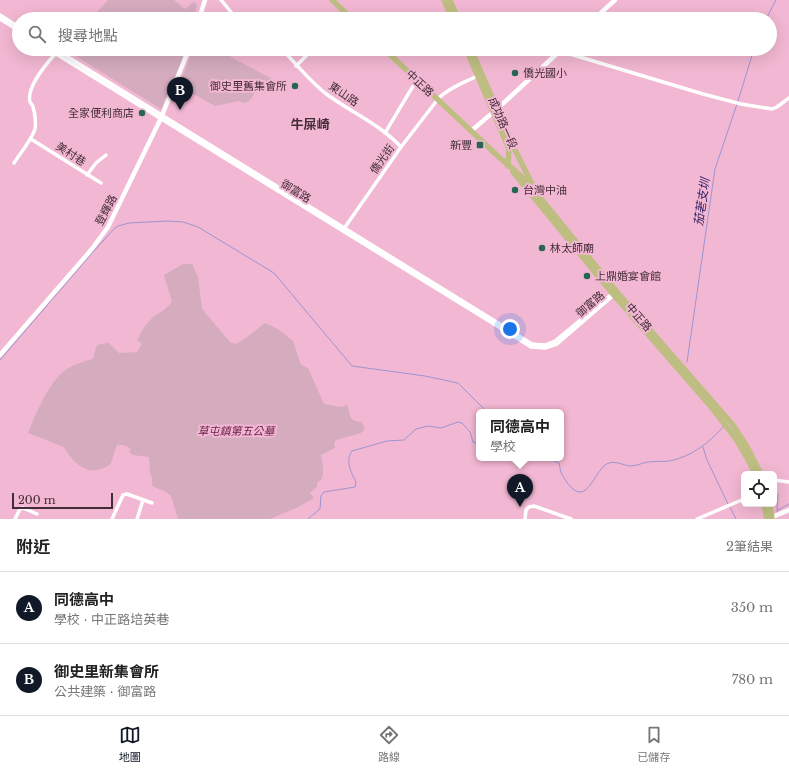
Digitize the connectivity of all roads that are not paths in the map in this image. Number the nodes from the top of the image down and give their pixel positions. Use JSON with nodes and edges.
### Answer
{"nodes":[{"id":1,"x":206,"y":0,"type":"edge"},
{"id":2,"x":221,"y":0,"type":"edge"},
{"id":3,"x":332,"y":0,"type":"edge"},
{"id":4,"x":444,"y":0,"type":"edge"},
{"id":5,"x":450,"y":0,"type":"edge"},
{"id":6,"x":615,"y":0,"type":"edge"},
{"id":7,"x":202,"y":12,"type":"edge"},
{"id":8,"x":231,"y":12,"type":"edge"},
{"id":9,"x":344,"y":12,"type":"edge"},
{"id":10,"x":449,"y":12,"type":"edge"},
{"id":11,"x":455,"y":12,"type":"edge"},
{"id":12,"x":602,"y":12,"type":"edge"},
{"id":13,"x":0,"y":15,"type":"edge"},
{"id":14,"x":0,"y":19,"type":"edge"},
{"id":15,"x":12,"y":23,"type":"edge"},
{"id":16,"x":12,"y":27,"type":"edge"},
{"id":17,"x":52,"y":56,"type":"edge"},
{"id":18,"x":64,"y":56,"type":"edge"},
{"id":19,"x":186,"y":56,"type":"edge"},
{"id":20,"x":288,"y":56,"type":"edge"},
{"id":21,"x":306,"y":56,"type":"edge"},
{"id":22,"x":392,"y":56,"type":"edge"},
{"id":23,"x":470,"y":56,"type":"edge"},
{"id":24,"x":473,"y":56,"type":"edge"},
{"id":25,"x":555,"y":56,"type":"edge"},
{"id":26,"x":580,"y":56,"type":"edge"},
{"id":27,"x":296,"y":66,"type":"junction"},
{"id":28,"x":479,"y":75,"type":"junction"},
{"id":29,"x":418,"y":80,"type":"junction"},
{"id":30,"x":789,"y":98,"type":"edge"},
{"id":31,"x":438,"y":99,"type":"junction"},
{"id":32,"x":495,"y":111,"type":"junction"},
{"id":33,"x":162,"y":117,"type":"junction"},
{"id":34,"x":471,"y":131,"type":"junction"},
{"id":35,"x":385,"y":133,"type":"junction"},
{"id":36,"x":31,"y":139,"type":"junction"},
{"id":37,"x":401,"y":147,"type":"junction"},
{"id":38,"x":106,"y":155,"type":"dead end"},
{"id":39,"x":14,"y":163,"type":"dead end"},
{"id":40,"x":508,"y":166,"type":"junction"},
{"id":41,"x":87,"y":175,"type":"junction"},
{"id":42,"x":101,"y":183,"type":"dead end"},
{"id":43,"x":538,"y":195,"type":"junction"},
{"id":44,"x":344,"y":230,"type":"junction"},
{"id":45,"x":615,"y":294,"type":"junction"},
{"id":46,"x":0,"y":355,"type":"edge"},
{"id":47,"x":754,"y":471,"type":"edge"},
{"id":48,"x":759,"y":471,"type":"edge"},
{"id":49,"x":777,"y":480,"type":"edge"},
{"id":50,"x":789,"y":482,"type":"edge"},
{"id":51,"x":143,"y":500,"type":"junction"},
{"id":52,"x":741,"y":500,"type":"edge"},
{"id":53,"x":152,"y":503,"type":"dead end"},
{"id":54,"x":765,"y":507,"type":"edge"},
{"id":55,"x":770,"y":507,"type":"edge"},
{"id":56,"x":789,"y":510,"type":"edge"},
{"id":57,"x":37,"y":514,"type":"dead end"},
{"id":58,"x":770,"y":518,"type":"edge"},
{"id":59,"x":15,"y":519,"type":"edge"},
{"id":60,"x":112,"y":519,"type":"edge"},
{"id":61,"x":137,"y":519,"type":"edge"},
{"id":62,"x":525,"y":519,"type":"edge"},
{"id":63,"x":571,"y":519,"type":"edge"},
{"id":64,"x":697,"y":519,"type":"edge"}],
"edges":[{"from":1,"to":7,"type":"street"},
{"from":2,"to":8,"type":"street"},
{"from":3,"to":9,"type":"main road"},
{"from":4,"to":10,"type":"main road"},
{"from":5,"to":11,"type":"main road"},
{"from":6,"to":12,"type":"street"},
{"from":13,"to":15,"type":"street"},
{"from":14,"to":16,"type":"street"},
{"from":17,"to":36,"type":"street"},
{"from":18,"to":33,"type":"street","name":"御富路"},
{"from":19,"to":33,"type":"street","name":"登輝路"},
{"from":20,"to":27,"type":"street","name":"東山路"},
{"from":21,"to":27,"type":"street"},
{"from":22,"to":29,"type":"main road","name":"中正路"},
{"from":23,"to":28,"type":"main road","name":"成功路一段"},
{"from":24,"to":28,"type":"main road","name":"成功路一段"},
{"from":25,"to":32,"type":"street"},
{"from":26,"to":30,"type":"street"},
{"from":27,"to":35,"type":"street","name":"東山路"},
{"from":28,"to":31,"type":"street","name":"僑光街"},
{"from":28,"to":32,"type":"main road","name":"成功路一段"},
{"from":29,"to":31,"type":"main road","name":"中正路"},
{"from":29,"to":35,"type":"street"},
{"from":31,"to":34,"type":"main road","name":"中正路"},
{"from":31,"to":37,"type":"street","name":"僑光街"},
{"from":32,"to":34,"type":"street"},
{"from":32,"to":40,"type":"main road","name":"成功路一段"},
{"from":32,"to":43,"type":"main road","name":"成功路一段"},
{"from":33,"to":44,"type":"street","name":"御富路"},
{"from":33,"to":46,"type":"street","name":"登輝路"},
{"from":34,"to":40,"type":"main road","name":"中正路"},
{"from":35,"to":37,"type":"street","name":"東山路"},
{"from":36,"to":39,"type":"street"},
{"from":36,"to":41,"type":"street","name":"美村巷"},
{"from":37,"to":44,"type":"street","name":"僑光街"},
{"from":38,"to":41,"type":"street"},
{"from":40,"to":43,"type":"main road","name":"中正路"},
{"from":40,"to":45,"type":"main road","name":"中正路"},
{"from":41,"to":42,"type":"street","name":"美村巷"},
{"from":43,"to":45,"type":"main road","name":"中正路"},
{"from":44,"to":45,"type":"street","name":"御富路"},
{"from":45,"to":47,"type":"main road","name":"中正路"},
{"from":45,"to":48,"type":"main road","name":"中正路"},
{"from":49,"to":50,"type":"street"},
{"from":51,"to":53,"type":"street"},
{"from":51,"to":60,"type":"street"},
{"from":51,"to":61,"type":"street"},
{"from":52,"to":64,"type":"street"},
{"from":54,"to":58,"type":"main road"},
{"from":55,"to":58,"type":"main road"},
{"from":56,"to":58,"type":"street"},
{"from":57,"to":59,"type":"street"},
{"from":62,"to":63,"type":"street"}]}
